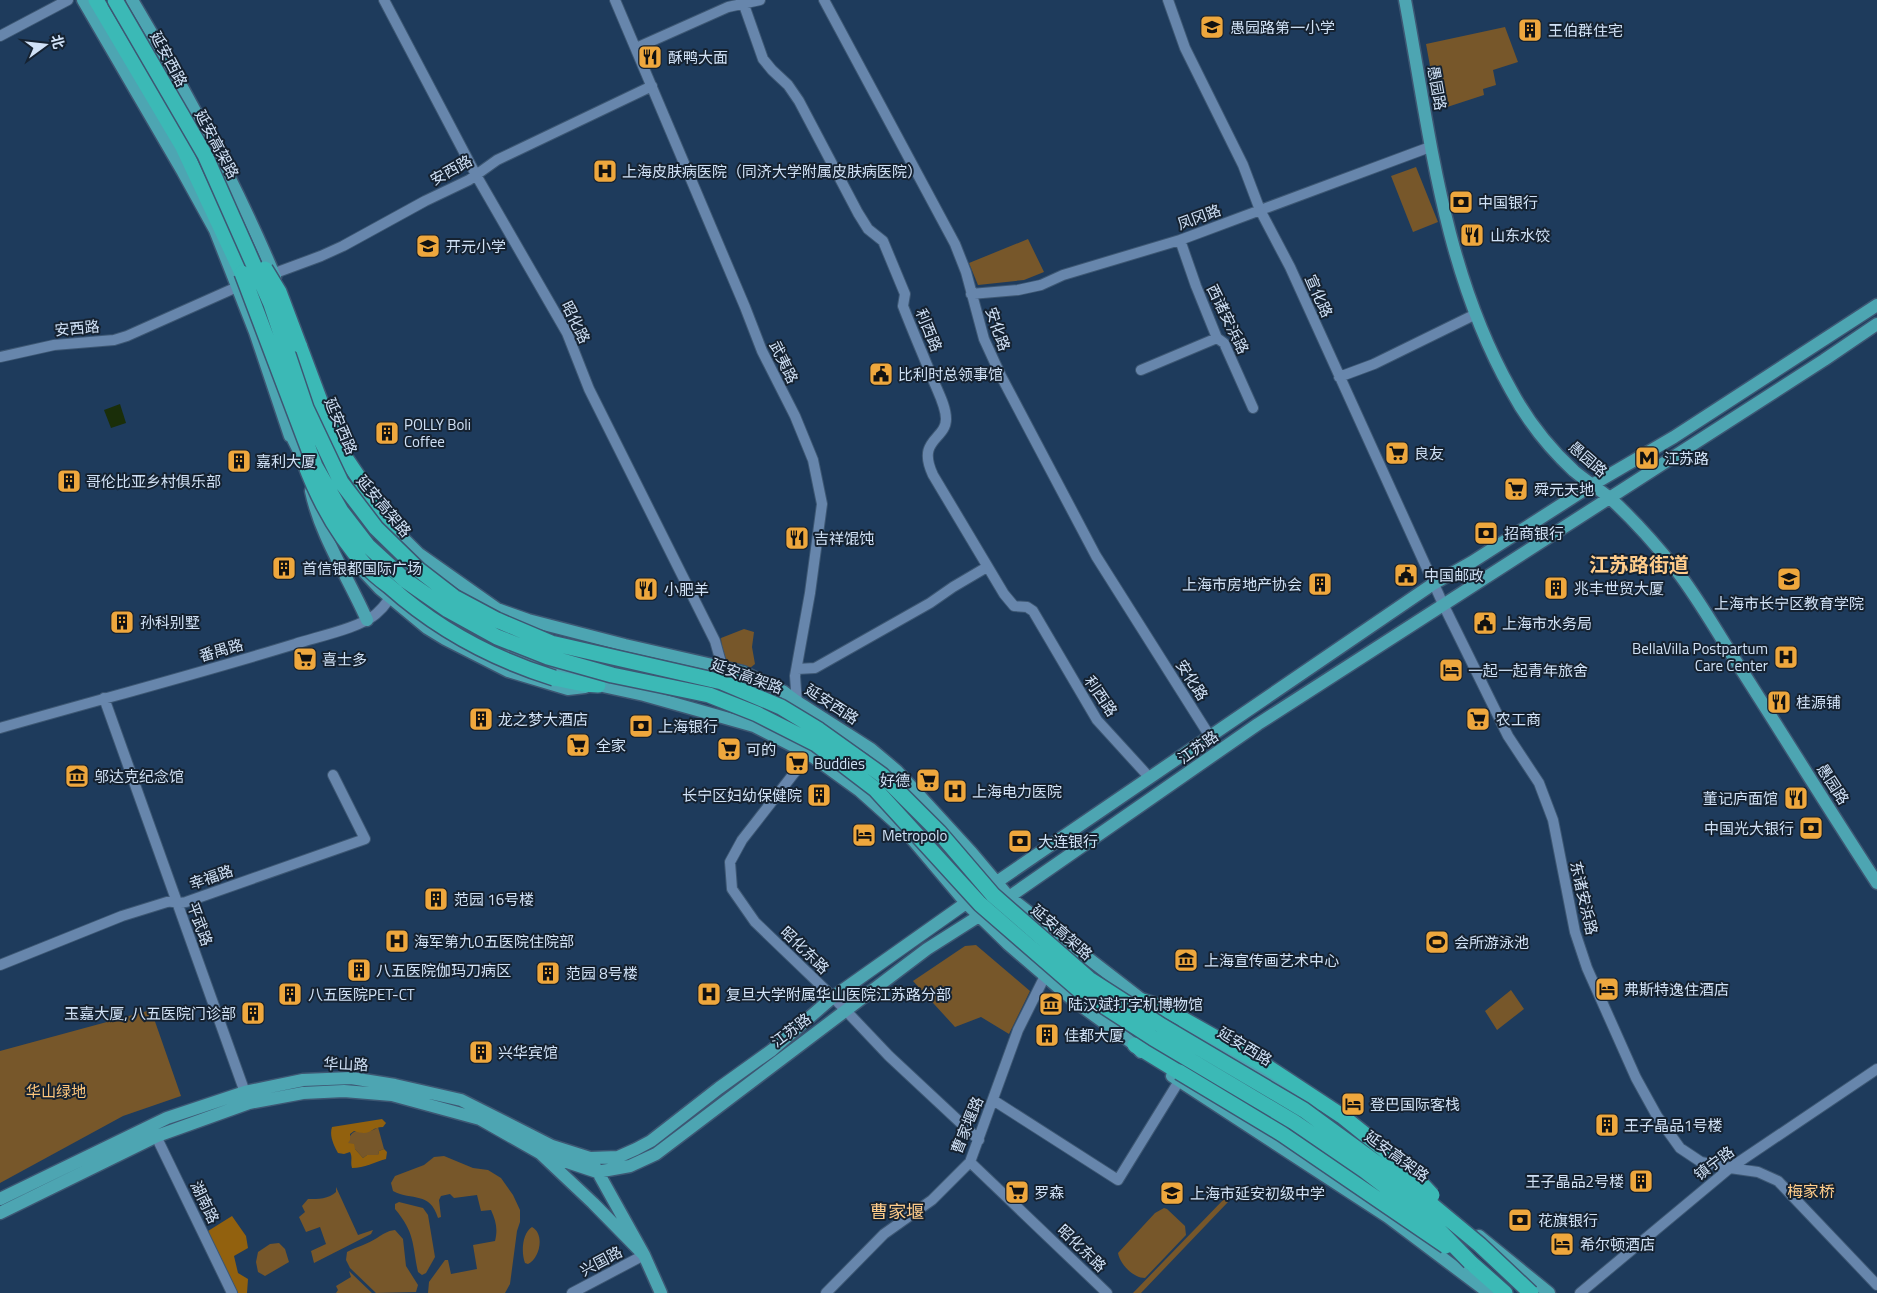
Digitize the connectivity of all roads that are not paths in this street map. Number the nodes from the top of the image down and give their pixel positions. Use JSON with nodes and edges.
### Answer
{"nodes":[{"id":1,"x":68,"y":0,"type":"edge"},
{"id":2,"x":83,"y":0,"type":"edge"},
{"id":3,"x":96,"y":0,"type":"edge"},
{"id":4,"x":118,"y":0,"type":"edge"},
{"id":5,"x":132,"y":0,"type":"edge"},
{"id":6,"x":384,"y":0,"type":"edge"},
{"id":7,"x":616,"y":0,"type":"edge"},
{"id":8,"x":760,"y":0,"type":"edge"},
{"id":9,"x":824,"y":0,"type":"edge"},
{"id":10,"x":1168,"y":0,"type":"edge"},
{"id":11,"x":1404,"y":0,"type":"edge"},
{"id":12,"x":744,"y":5,"type":"junction"},
{"id":13,"x":0,"y":36,"type":"edge"},
{"id":14,"x":636,"y":48,"type":"junction"},
{"id":15,"x":652,"y":86,"type":"junction"},
{"id":16,"x":186,"y":95,"type":"junction"},
{"id":17,"x":191,"y":135,"type":"junction"},
{"id":18,"x":1430,"y":147,"type":"junction"},
{"id":19,"x":476,"y":175,"type":"junction"},
{"id":20,"x":1260,"y":210,"type":"junction"},
{"id":21,"x":240,"y":229,"type":"junction"},
{"id":22,"x":1180,"y":240,"type":"junction"},
{"id":23,"x":269,"y":275,"type":"junction"},
{"id":24,"x":237,"y":287,"type":"junction"},
{"id":25,"x":971,"y":294,"type":"junction"},
{"id":26,"x":1877,"y":306,"type":"edge"},
{"id":27,"x":1476,"y":314,"type":"junction"},
{"id":28,"x":1877,"y":324,"type":"edge"},
{"id":29,"x":1217,"y":338,"type":"junction"},
{"id":30,"x":0,"y":357,"type":"edge"},
{"id":31,"x":1141,"y":370,"type":"dead end"},
{"id":32,"x":1339,"y":377,"type":"junction"},
{"id":33,"x":1254,"y":408,"type":"dead end"},
{"id":34,"x":293,"y":427,"type":"junction"},
{"id":35,"x":1592,"y":485,"type":"junction"},
{"id":36,"x":312,"y":491,"type":"junction"},
{"id":37,"x":1609,"y":498,"type":"junction"},
{"id":38,"x":393,"y":528,"type":"junction"},
{"id":39,"x":419,"y":554,"type":"junction"},
{"id":40,"x":987,"y":567,"type":"junction"},
{"id":41,"x":1434,"y":584,"type":"junction"},
{"id":42,"x":398,"y":585,"type":"junction"},
{"id":43,"x":391,"y":598,"type":"junction"},
{"id":44,"x":1443,"y":604,"type":"junction"},
{"id":45,"x":368,"y":620,"type":"junction"},
{"id":46,"x":722,"y":666,"type":"junction"},
{"id":47,"x":797,"y":669,"type":"junction"},
{"id":48,"x":598,"y":685,"type":"junction"},
{"id":49,"x":104,"y":698,"type":"junction"},
{"id":50,"x":796,"y":701,"type":"junction"},
{"id":51,"x":0,"y":728,"type":"edge"},
{"id":52,"x":1209,"y":735,"type":"junction"},
{"id":53,"x":809,"y":754,"type":"junction"},
{"id":54,"x":333,"y":775,"type":"dead end"},
{"id":55,"x":1149,"y":777,"type":"junction"},
{"id":56,"x":996,"y":883,"type":"junction"},
{"id":57,"x":1877,"y":883,"type":"edge"},
{"id":58,"x":1009,"y":897,"type":"junction"},
{"id":59,"x":176,"y":902,"type":"junction"},
{"id":60,"x":966,"y":903,"type":"junction"},
{"id":61,"x":979,"y":916,"type":"junction"},
{"id":62,"x":0,"y":965,"type":"edge"},
{"id":63,"x":1045,"y":976,"type":"junction"},
{"id":64,"x":833,"y":997,"type":"junction"},
{"id":65,"x":1143,"y":1001,"type":"junction"},
{"id":66,"x":845,"y":1010,"type":"junction"},
{"id":67,"x":1135,"y":1045,"type":"junction"},
{"id":68,"x":1877,"y":1069,"type":"edge"},
{"id":69,"x":1179,"y":1076,"type":"junction"},
{"id":70,"x":247,"y":1098,"type":"junction"},
{"id":71,"x":993,"y":1100,"type":"junction"},
{"id":72,"x":153,"y":1131,"type":"junction"},
{"id":73,"x":979,"y":1140,"type":"junction"},
{"id":74,"x":1322,"y":1151,"type":"junction"},
{"id":75,"x":540,"y":1153,"type":"junction"},
{"id":76,"x":590,"y":1158,"type":"junction"},
{"id":77,"x":970,"y":1162,"type":"junction"},
{"id":78,"x":1312,"y":1166,"type":"junction"},
{"id":79,"x":1730,"y":1168,"type":"junction"},
{"id":80,"x":598,"y":1172,"type":"junction"},
{"id":81,"x":1379,"y":1191,"type":"junction"},
{"id":82,"x":0,"y":1199,"type":"edge"},
{"id":83,"x":1368,"y":1204,"type":"junction"},
{"id":84,"x":0,"y":1212,"type":"edge"},
{"id":85,"x":1480,"y":1245,"type":"junction"},
{"id":86,"x":644,"y":1254,"type":"junction"},
{"id":87,"x":1470,"y":1262,"type":"junction"},
{"id":88,"x":1877,"y":1285,"type":"edge"},
{"id":89,"x":232,"y":1293,"type":"edge"},
{"id":90,"x":572,"y":1293,"type":"edge"},
{"id":91,"x":661,"y":1293,"type":"edge"},
{"id":92,"x":826,"y":1293,"type":"edge"},
{"id":93,"x":1108,"y":1293,"type":"edge"},
{"id":94,"x":1489,"y":1293,"type":"edge"},
{"id":95,"x":1504,"y":1293,"type":"edge"},
{"id":96,"x":1531,"y":1293,"type":"edge"},
{"id":97,"x":1549,"y":1293,"type":"edge"},
{"id":98,"x":1580,"y":1293,"type":"edge"}],
"edges":[{"from":1,"to":13,"type":"street"},
{"from":2,"to":24,"type":"main road"},
{"from":3,"to":34,"type":"highway","name":"延安高架路","bridge":true},
{"from":4,"to":17,"type":"main road","name":"延安西路"},
{"from":4,"to":21,"type":"highway","name":"延安高架路","bridge":true},
{"from":5,"to":16,"type":"main road"},
{"from":6,"to":19,"type":"street","name":"昭化路"},
{"from":7,"to":14,"type":"street","name":"武夷路"},
{"from":8,"to":12,"type":"street"},
{"from":9,"to":25,"type":"street","name":"安化路"},
{"from":10,"to":20,"type":"street","name":"宣化路"},
{"from":11,"to":18,"type":"main road","name":"愚园路"},
{"from":12,"to":14,"type":"street"},
{"from":12,"to":40,"type":"street","name":"利西路"},
{"from":14,"to":15,"type":"street","name":"武夷路"},
{"from":15,"to":19,"type":"street","name":"安西路"},
{"from":15,"to":47,"type":"street","name":"武夷路"},
{"from":16,"to":17,"type":"main road"},
{"from":16,"to":23,"type":"main road"},
{"from":17,"to":23,"type":"main road","name":"延安西路"},
{"from":18,"to":20,"type":"street","name":"凤冈路"},
{"from":18,"to":27,"type":"main road","name":"愚园路"},
{"from":19,"to":23,"type":"street","name":"安西路"},
{"from":19,"to":46,"type":"street","name":"昭化路"},
{"from":20,"to":22,"type":"street","name":"凤冈路"},
{"from":20,"to":32,"type":"street","name":"宣化路"},
{"from":21,"to":38,"type":"highway","bridge":true},
{"from":21,"to":85,"type":"highway","name":"延安高架路","bridge":true},
{"from":22,"to":25,"type":"street","name":"凤冈路"},
{"from":22,"to":29,"type":"street","name":"西诸安浜路"},
{"from":23,"to":38,"type":"main road","name":"延安西路"},
{"from":24,"to":30,"type":"street","name":"安西路"},
{"from":24,"to":34,"type":"main road"},
{"from":25,"to":52,"type":"street","name":"安化路"},
{"from":26,"to":35,"type":"main road","name":"江苏路"},
{"from":27,"to":32,"type":"street"},
{"from":27,"to":35,"type":"main road","name":"愚园路"},
{"from":28,"to":37,"type":"main road","name":"江苏路"},
{"from":29,"to":31,"type":"street"},
{"from":29,"to":33,"type":"street","name":"西诸安浜路"},
{"from":32,"to":41,"type":"street","name":"宣化路"},
{"from":34,"to":36,"type":"main road"},
{"from":34,"to":42,"type":"main road"},
{"from":34,"to":48,"type":"highway","bridge":true},
{"from":34,"to":87,"type":"highway","name":"延安高架路","bridge":true},
{"from":35,"to":37,"type":"main road","name":"愚园路"},
{"from":35,"to":41,"type":"main road","name":"江苏路"},
{"from":36,"to":43,"type":"main road"},
{"from":36,"to":45,"type":"main road"},
{"from":37,"to":44,"type":"main road","name":"江苏路"},
{"from":37,"to":57,"type":"main road","name":"愚园路"},
{"from":38,"to":39,"type":"main road","name":"延安西路"},
{"from":39,"to":42,"type":"street","name":"番禺路"},
{"from":39,"to":46,"type":"main road","name":"延安西路"},
{"from":40,"to":47,"type":"street"},
{"from":40,"to":55,"type":"street","name":"利西路"},
{"from":41,"to":44,"type":"street","name":"宣化路"},
{"from":41,"to":52,"type":"main road","name":"江苏路"},
{"from":42,"to":43,"type":"street","name":"番禺路"},
{"from":42,"to":48,"type":"main road"},
{"from":43,"to":45,"type":"street","name":"番禺路"},
{"from":43,"to":48,"type":"main road"},
{"from":44,"to":58,"type":"main road","name":"江苏路"},
{"from":44,"to":79,"type":"street","name":"东诸安浜路"},
{"from":45,"to":49,"type":"street","name":"番禺路"},
{"from":46,"to":50,"type":"main road","name":"延安西路"},
{"from":47,"to":50,"type":"street","name":"武夷路"},
{"from":48,"to":53,"type":"main road"},
{"from":49,"to":51,"type":"street","name":"番禺路"},
{"from":49,"to":59,"type":"street","name":"平武路"},
{"from":50,"to":53,"type":"street","name":"武夷路"},
{"from":50,"to":56,"type":"main road","name":"延安西路"},
{"from":52,"to":55,"type":"main road","name":"江苏路"},
{"from":53,"to":60,"type":"main road"},
{"from":53,"to":64,"type":"street","name":"昭化东路"},
{"from":54,"to":59,"type":"street","name":"幸福路"},
{"from":55,"to":56,"type":"main road","name":"江苏路"},
{"from":56,"to":58,"type":"main road","name":"延安西路"},
{"from":56,"to":60,"type":"main road","name":"江苏路"},
{"from":58,"to":61,"type":"main road","name":"江苏路"},
{"from":58,"to":65,"type":"main road","name":"延安西路"},
{"from":59,"to":62,"type":"street","name":"幸福路"},
{"from":59,"to":70,"type":"street","name":"平武路"},
{"from":60,"to":61,"type":"main road"},
{"from":60,"to":64,"type":"main road","name":"江苏路"},
{"from":61,"to":63,"type":"main road"},
{"from":61,"to":66,"type":"main road","name":"江苏路"},
{"from":63,"to":67,"type":"main road"},
{"from":63,"to":71,"type":"street","name":"曹家堰路"},
{"from":64,"to":66,"type":"street","name":"昭化东路"},
{"from":64,"to":76,"type":"main road","name":"江苏路"},
{"from":65,"to":85,"type":"highway","bridge":true},
{"from":65,"to":97,"type":"main road","name":"延安西路"},
{"from":66,"to":73,"type":"street","name":"昭化东路"},
{"from":66,"to":80,"type":"main road","name":"江苏路"},
{"from":67,"to":69,"type":"highway"},
{"from":67,"to":74,"type":"main road"},
{"from":68,"to":79,"type":"street","name":"镇宁路"},
{"from":69,"to":71,"type":"street"},
{"from":69,"to":78,"type":"main road"},
{"from":69,"to":87,"type":"highway","bridge":true},
{"from":70,"to":72,"type":"main road","name":"华山路"},
{"from":70,"to":75,"type":"main road","name":"华山路"},
{"from":70,"to":76,"type":"main road","name":"华山路"},
{"from":71,"to":73,"type":"street","name":"曹家堰路"},
{"from":72,"to":82,"type":"main road","name":"华山路"},
{"from":72,"to":84,"type":"main road","name":"华山路"},
{"from":72,"to":89,"type":"street","name":"湖南路"},
{"from":73,"to":77,"type":"street","name":"曹家堰路"},
{"from":74,"to":78,"type":"main road"},
{"from":74,"to":81,"type":"main road"},
{"from":75,"to":80,"type":"main road","name":"江苏路"},
{"from":75,"to":86,"type":"main road","name":"华山路"},
{"from":76,"to":80,"type":"main road","name":"华山路"},
{"from":77,"to":92,"type":"street","name":"曹家堰路"},
{"from":77,"to":93,"type":"street","name":"昭化东路"},
{"from":78,"to":83,"type":"main road"},
{"from":79,"to":88,"type":"street","name":"东诸安浜路"},
{"from":79,"to":98,"type":"street","name":"镇宁路"},
{"from":80,"to":86,"type":"main road","name":"华山路"},
{"from":81,"to":83,"type":"main road"},
{"from":81,"to":95,"type":"main road"},
{"from":83,"to":94,"type":"main road"},
{"from":85,"to":96,"type":"highway","name":"延安高架路","bridge":true},
{"from":86,"to":90,"type":"street","name":"兴国路"},
{"from":86,"to":91,"type":"main road","name":"华山路"},
{"from":87,"to":95,"type":"highway","name":"延安高架路"}]}
